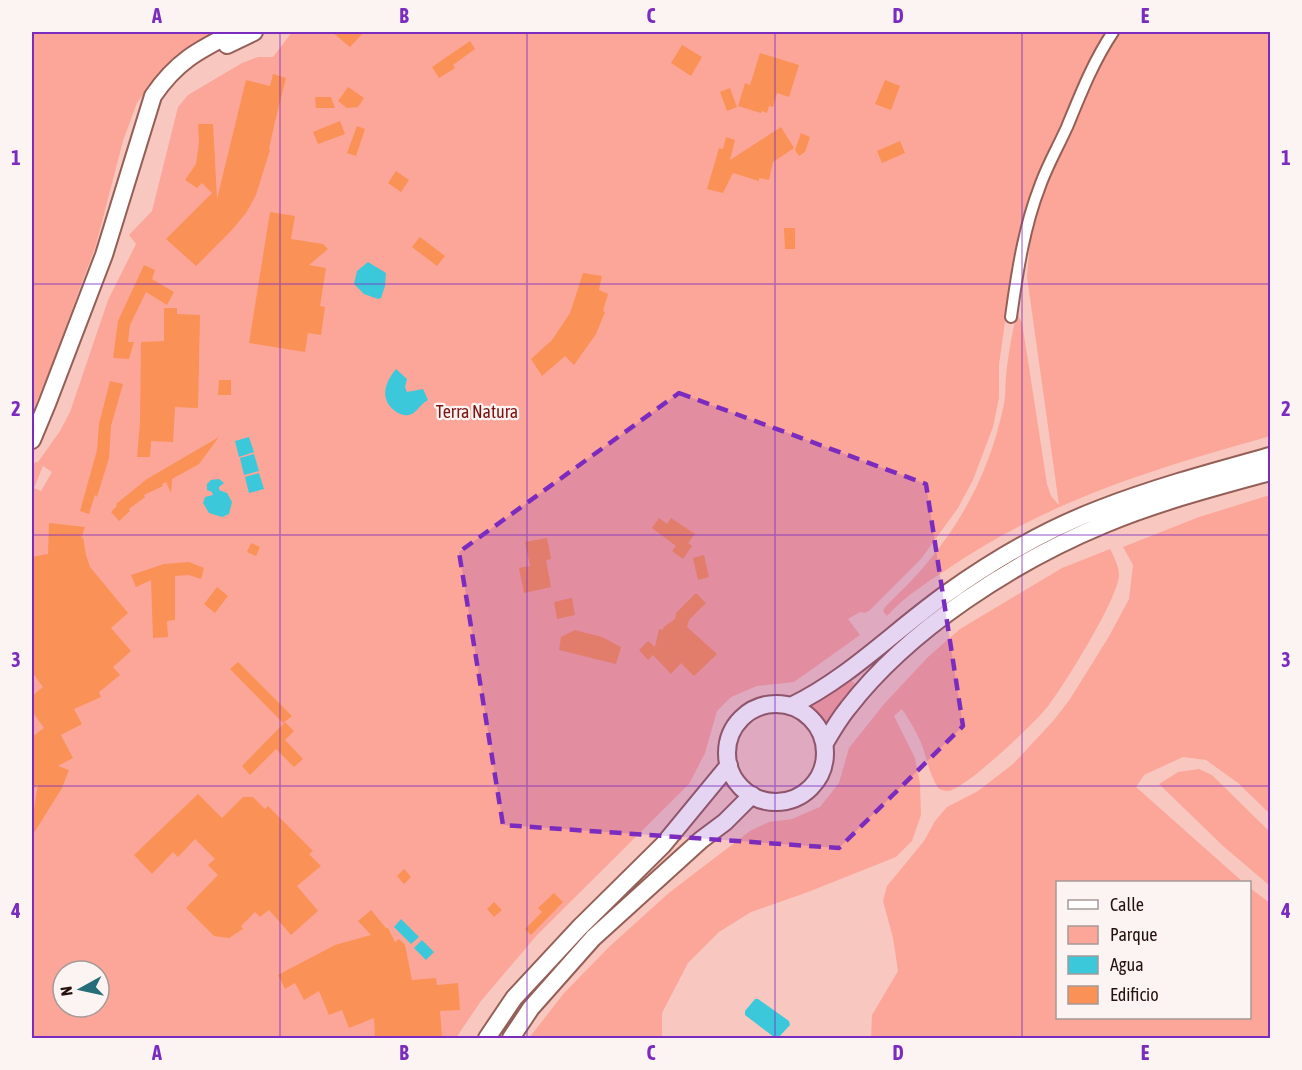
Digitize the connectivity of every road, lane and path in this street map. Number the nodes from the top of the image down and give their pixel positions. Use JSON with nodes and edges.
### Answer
{"nodes":[{"id":1,"x":235,"y":32,"type":"edge"},
{"id":2,"x":254,"y":32,"type":"edge"},
{"id":3,"x":1113,"y":32,"type":"edge"},
{"id":4,"x":104,"y":255,"type":"junction"},
{"id":5,"x":1011,"y":317,"type":"dead end"},
{"id":6,"x":32,"y":440,"type":"edge"},
{"id":7,"x":1270,"y":456,"type":"edge"},
{"id":8,"x":1270,"y":472,"type":"edge"},
{"id":9,"x":791,"y":706,"type":"junction"},
{"id":10,"x":825,"y":742,"type":"junction"},
{"id":11,"x":729,"y":765,"type":"junction"},
{"id":12,"x":752,"y":795,"type":"junction"},
{"id":13,"x":487,"y":1038,"type":"edge"},
{"id":14,"x":511,"y":1038,"type":"edge"}],
"edges":[{"from":1,"to":4,"type":"main road"},
{"from":2,"to":4,"type":"main road"},
{"from":3,"to":5,"type":"street"},
{"from":4,"to":6,"type":"main road"},
{"from":7,"to":9,"type":"main road"},
{"from":8,"to":10,"type":"main road"},
{"from":9,"to":10,"type":"main road"},
{"from":9,"to":11,"type":"main road"},
{"from":10,"to":12,"type":"main road"},
{"from":11,"to":12,"type":"main road"},
{"from":11,"to":13,"type":"main road"},
{"from":12,"to":14,"type":"main road"}]}
